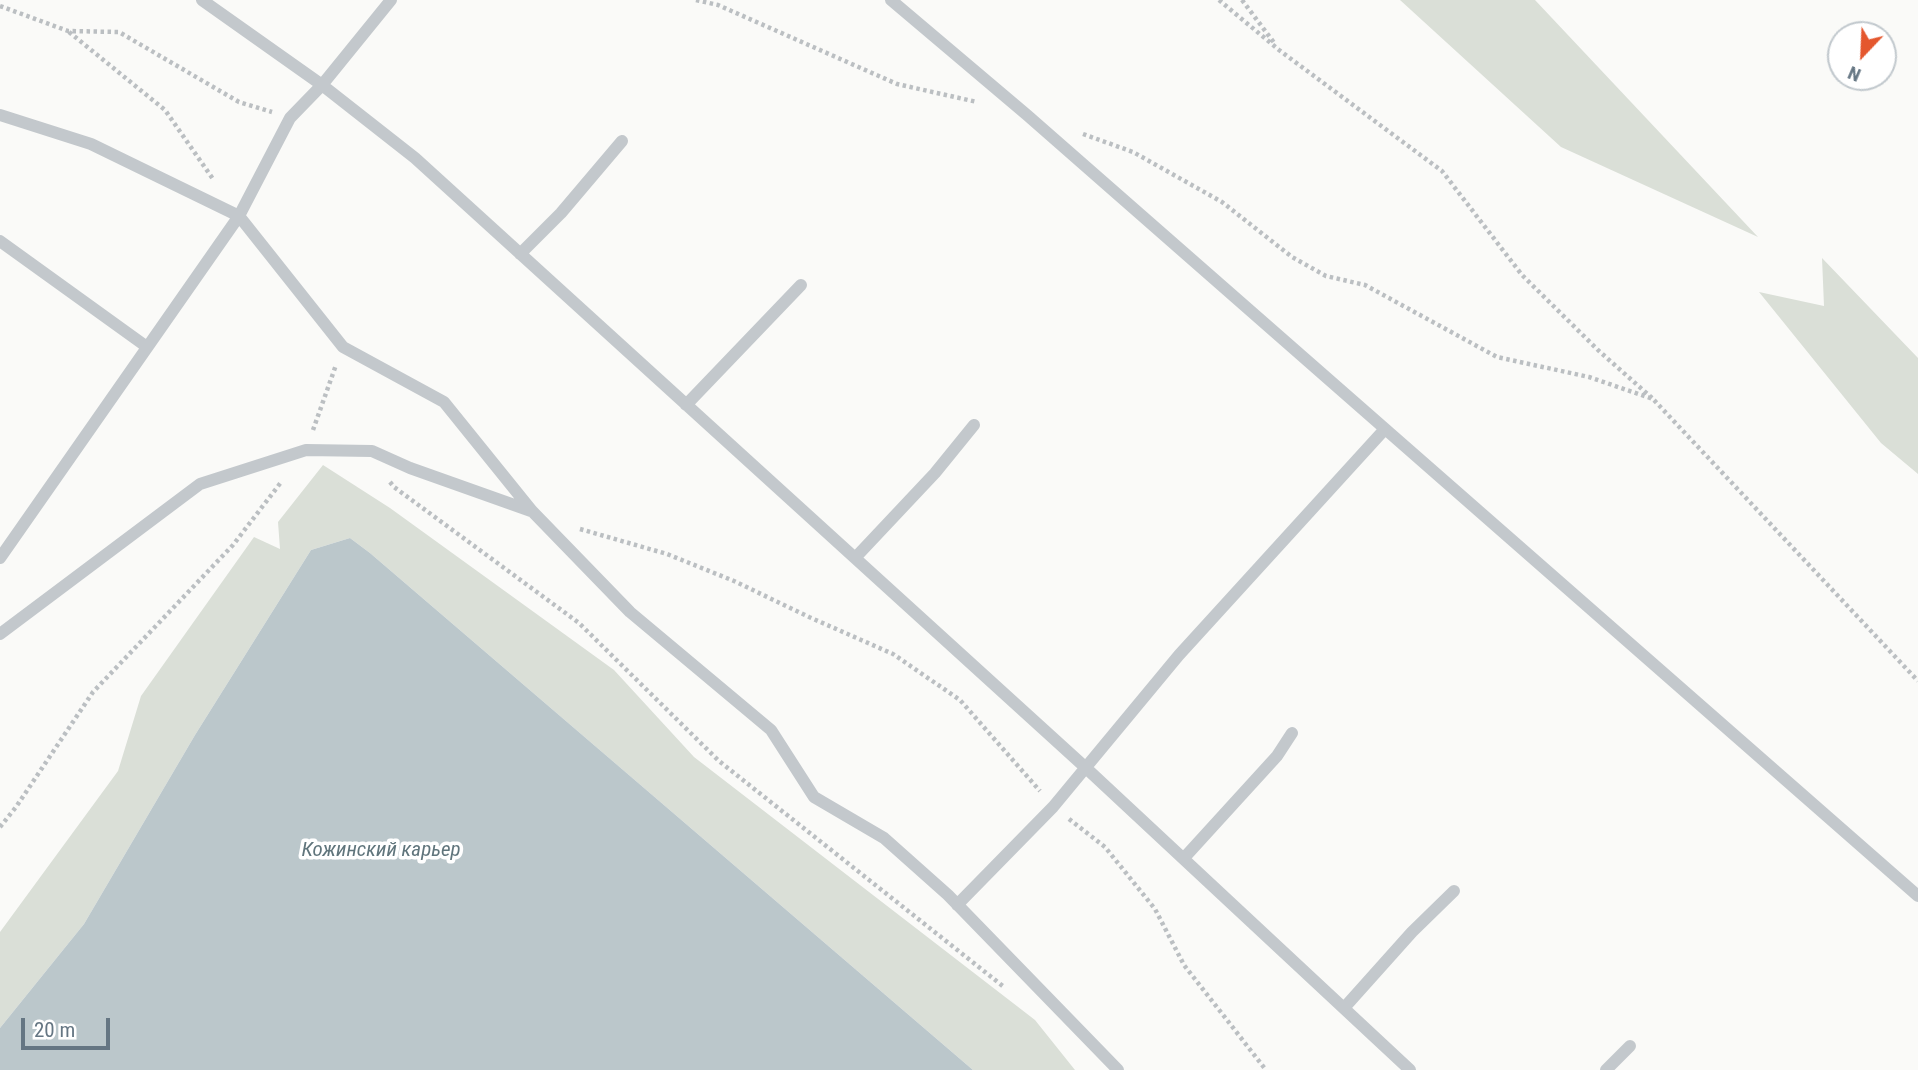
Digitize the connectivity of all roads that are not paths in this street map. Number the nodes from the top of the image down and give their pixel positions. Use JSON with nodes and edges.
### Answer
{"nodes":[{"id":1,"x":202,"y":0,"type":"edge"},
{"id":2,"x":391,"y":0,"type":"edge"},
{"id":3,"x":891,"y":0,"type":"edge"},
{"id":4,"x":322,"y":85,"type":"junction"},
{"id":5,"x":0,"y":115,"type":"edge"},
{"id":6,"x":622,"y":141,"type":"dead end"},
{"id":7,"x":239,"y":216,"type":"junction"},
{"id":8,"x":0,"y":240,"type":"edge"},
{"id":9,"x":520,"y":254,"type":"junction"},
{"id":10,"x":801,"y":285,"type":"dead end"},
{"id":11,"x":147,"y":347,"type":"junction"},
{"id":12,"x":687,"y":404,"type":"junction"},
{"id":13,"x":974,"y":425,"type":"dead end"},
{"id":14,"x":1385,"y":429,"type":"junction"},
{"id":15,"x":532,"y":511,"type":"junction"},
{"id":16,"x":0,"y":558,"type":"edge"},
{"id":17,"x":855,"y":558,"type":"junction"},
{"id":18,"x":0,"y":634,"type":"edge"},
{"id":19,"x":1292,"y":733,"type":"dead end"},
{"id":20,"x":1086,"y":768,"type":"junction"},
{"id":21,"x":1184,"y":859,"type":"junction"},
{"id":22,"x":1454,"y":891,"type":"dead end"},
{"id":23,"x":1918,"y":896,"type":"edge"},
{"id":24,"x":957,"y":905,"type":"junction"},
{"id":25,"x":1344,"y":1008,"type":"junction"},
{"id":26,"x":1630,"y":1046,"type":"dead end"},
{"id":27,"x":1118,"y":1070,"type":"edge"},
{"id":28,"x":1410,"y":1070,"type":"edge"},
{"id":29,"x":1606,"y":1070,"type":"edge"}],
"edges":[{"from":1,"to":4,"type":"lane"},
{"from":2,"to":4,"type":"lane"},
{"from":3,"to":14,"type":"lane"},
{"from":4,"to":7,"type":"lane"},
{"from":4,"to":9,"type":"lane"},
{"from":5,"to":7,"type":"lane"},
{"from":6,"to":9,"type":"lane"},
{"from":7,"to":11,"type":"lane"},
{"from":7,"to":15,"type":"lane"},
{"from":8,"to":11,"type":"lane"},
{"from":9,"to":12,"type":"lane"},
{"from":10,"to":12,"type":"lane"},
{"from":11,"to":16,"type":"lane"},
{"from":12,"to":17,"type":"lane"},
{"from":13,"to":17,"type":"lane"},
{"from":14,"to":20,"type":"lane"},
{"from":14,"to":23,"type":"lane"},
{"from":15,"to":18,"type":"lane"},
{"from":15,"to":24,"type":"lane"},
{"from":17,"to":20,"type":"lane"},
{"from":19,"to":21,"type":"lane"},
{"from":20,"to":21,"type":"lane"},
{"from":20,"to":24,"type":"lane"},
{"from":21,"to":25,"type":"lane"},
{"from":22,"to":25,"type":"lane"},
{"from":24,"to":27,"type":"lane"},
{"from":25,"to":28,"type":"lane"},
{"from":26,"to":29,"type":"lane"}]}
